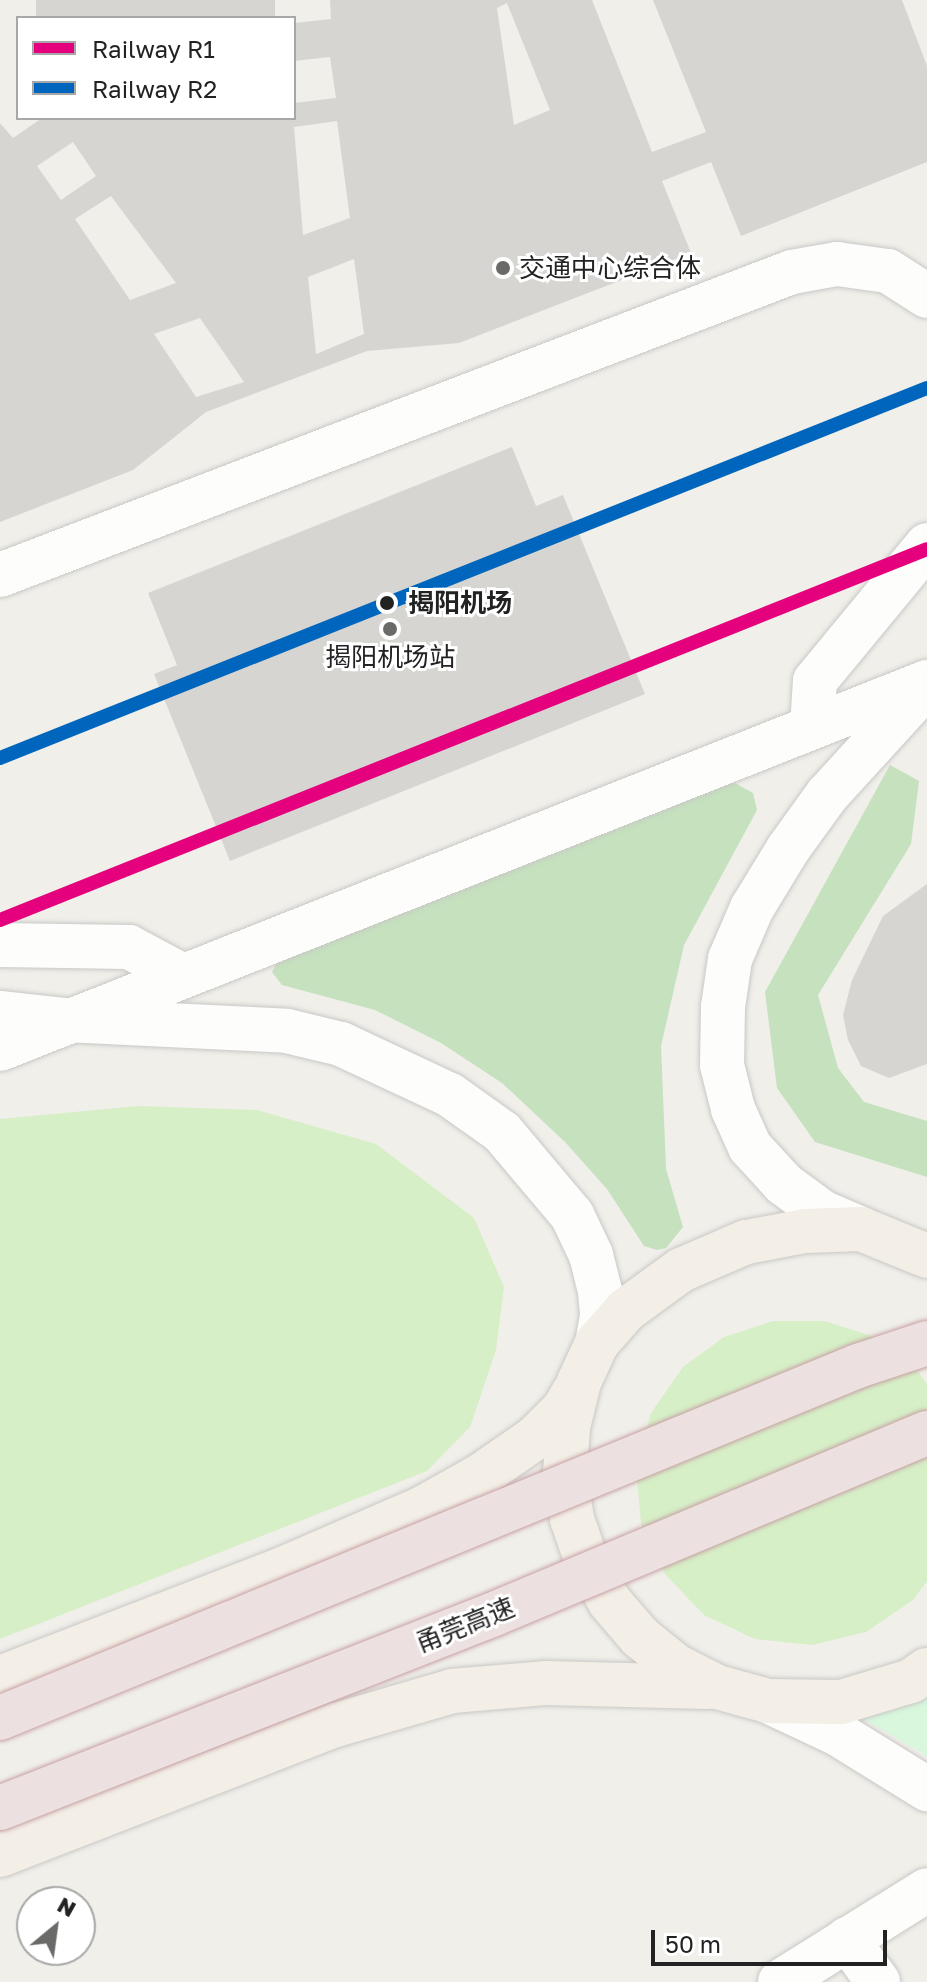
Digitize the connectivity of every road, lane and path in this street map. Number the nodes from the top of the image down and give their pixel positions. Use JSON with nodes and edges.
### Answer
{"nodes":[{"id":1,"x":927,"y":296,"type":"edge"},
{"id":2,"x":927,"y":545,"type":"edge"},
{"id":3,"x":0,"y":575,"type":"edge"},
{"id":4,"x":927,"y":684,"type":"edge"},
{"id":5,"x":812,"y":727,"type":"junction"},
{"id":6,"x":0,"y":945,"type":"edge"},
{"id":7,"x":181,"y":975,"type":"junction"},
{"id":8,"x":0,"y":1013,"type":"edge"},
{"id":9,"x":66,"y":1020,"type":"junction"},
{"id":10,"x":0,"y":1049,"type":"edge"},
{"id":11,"x":861,"y":1229,"type":"junction"},
{"id":12,"x":926,"y":1255,"type":"edge"},
{"id":13,"x":597,"y":1343,"type":"junction"},
{"id":14,"x":927,"y":1343,"type":"edge"},
{"id":15,"x":579,"y":1382,"type":"junction"},
{"id":16,"x":927,"y":1433,"type":"edge"},
{"id":17,"x":927,"y":1670,"type":"edge"},
{"id":18,"x":0,"y":1678,"type":"edge"},
{"id":19,"x":717,"y":1687,"type":"junction"},
{"id":20,"x":768,"y":1701,"type":"junction"},
{"id":21,"x":0,"y":1718,"type":"edge"},
{"id":22,"x":927,"y":1789,"type":"edge"},
{"id":23,"x":0,"y":1808,"type":"edge"},
{"id":24,"x":0,"y":1855,"type":"edge"},
{"id":25,"x":927,"y":1890,"type":"edge"},
{"id":26,"x":847,"y":1939,"type":"junction"},
{"id":27,"x":780,"y":1982,"type":"edge"},
{"id":28,"x":878,"y":1982,"type":"edge"}],
"edges":[{"from":1,"to":3,"type":"street"},
{"from":2,"to":5,"type":"street"},
{"from":4,"to":5,"type":"street"},
{"from":4,"to":11,"type":"street"},
{"from":5,"to":7,"type":"street"},
{"from":6,"to":7,"type":"street"},
{"from":7,"to":9,"type":"street"},
{"from":8,"to":9,"type":"street"},
{"from":9,"to":10,"type":"street"},
{"from":9,"to":13,"type":"street"},
{"from":11,"to":12,"type":"main road"},
{"from":11,"to":13,"type":"main road"},
{"from":13,"to":15,"type":"main road"},
{"from":14,"to":21,"type":"highway","bridge":true},
{"from":15,"to":18,"type":"main road"},
{"from":15,"to":19,"type":"main road"},
{"from":16,"to":23,"type":"highway","name":"甬莞高速","bridge":true},
{"from":17,"to":20,"type":"main road"},
{"from":19,"to":20,"type":"main road"},
{"from":19,"to":24,"type":"main road"},
{"from":20,"to":22,"type":"street"},
{"from":25,"to":26,"type":"street"},
{"from":26,"to":27,"type":"street"},
{"from":26,"to":28,"type":"street"}]}
